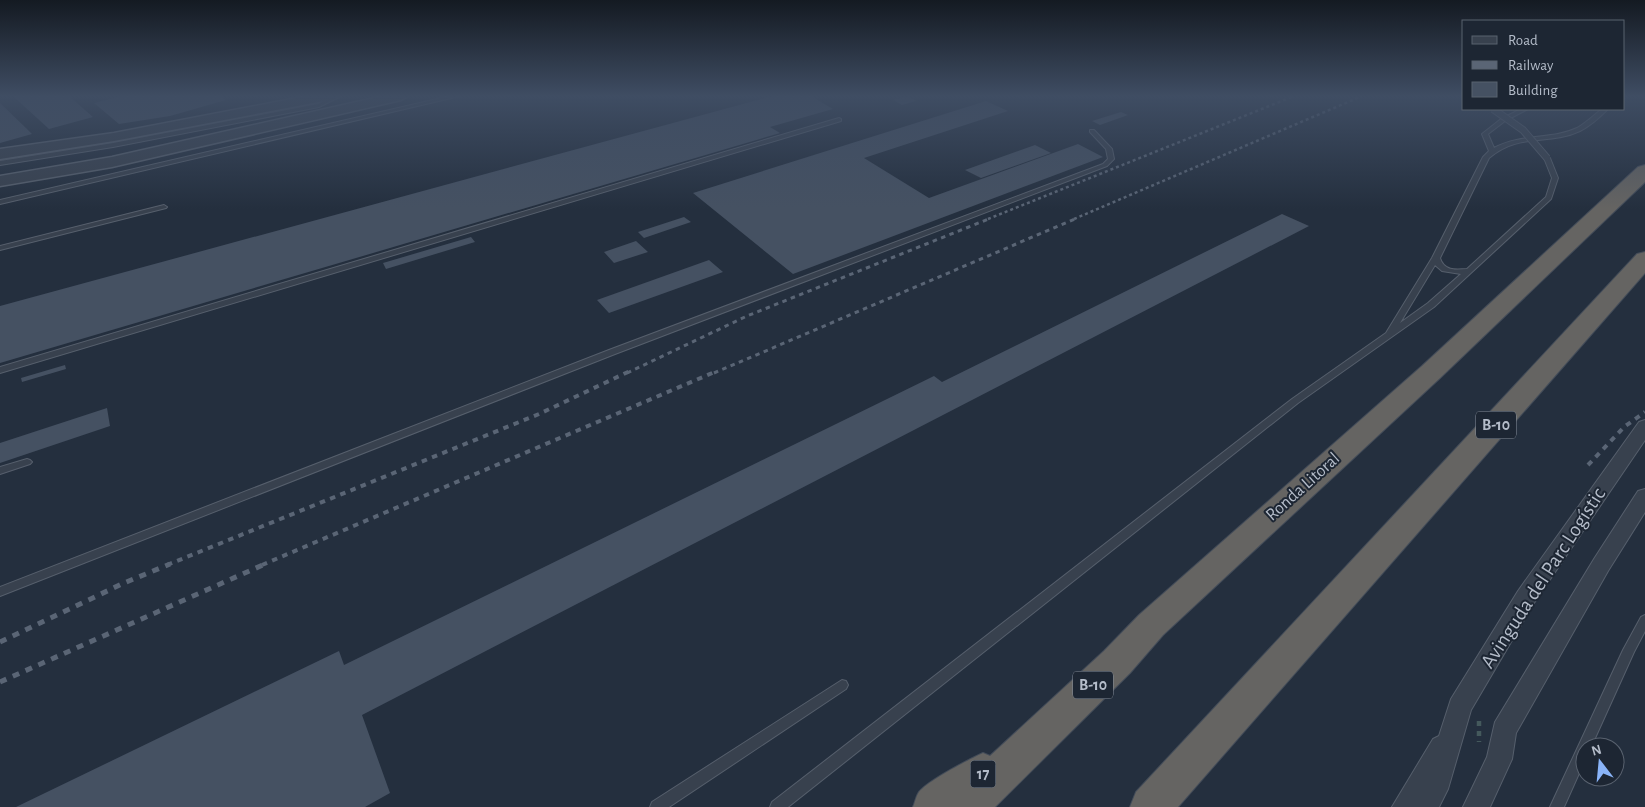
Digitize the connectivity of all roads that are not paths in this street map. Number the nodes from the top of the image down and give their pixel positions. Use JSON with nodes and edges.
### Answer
{"nodes":[{"id":1,"x":132,"y":134,"type":"edge"},
{"id":2,"x":171,"y":134,"type":"edge"},
{"id":3,"x":236,"y":134,"type":"edge"},
{"id":4,"x":274,"y":134,"type":"edge"},
{"id":5,"x":295,"y":134,"type":"edge"},
{"id":6,"x":793,"y":134,"type":"edge"},
{"id":7,"x":1094,"y":134,"type":"edge"},
{"id":8,"x":1485,"y":134,"type":"edge"},
{"id":9,"x":1526,"y":134,"type":"edge"},
{"id":10,"x":1556,"y":134,"type":"edge"},
{"id":11,"x":1492,"y":151,"type":"junction"},
{"id":12,"x":0,"y":154,"type":"edge"},
{"id":13,"x":0,"y":163,"type":"edge"},
{"id":14,"x":1645,"y":170,"type":"edge"},
{"id":15,"x":0,"y":181,"type":"edge"},
{"id":16,"x":0,"y":196,"type":"edge"},
{"id":17,"x":0,"y":202,"type":"edge"},
{"id":18,"x":164,"y":207,"type":"dead end"},
{"id":19,"x":0,"y":248,"type":"edge"},
{"id":20,"x":1436,"y":258,"type":"junction"},
{"id":21,"x":1645,"y":259,"type":"edge"},
{"id":22,"x":1471,"y":270,"type":"junction"},
{"id":23,"x":1387,"y":338,"type":"junction"},
{"id":24,"x":0,"y":370,"type":"edge"},
{"id":25,"x":1645,"y":426,"type":"edge"},
{"id":26,"x":27,"y":462,"type":"dead end"},
{"id":27,"x":0,"y":471,"type":"edge"},
{"id":28,"x":1645,"y":496,"type":"edge"},
{"id":29,"x":0,"y":592,"type":"edge"},
{"id":30,"x":1645,"y":620,"type":"edge"},
{"id":31,"x":842,"y":685,"type":"dead end"},
{"id":32,"x":1450,"y":734,"type":"junction"},
{"id":33,"x":1033,"y":742,"type":"junction"},
{"id":34,"x":657,"y":807,"type":"edge"},
{"id":35,"x":777,"y":807,"type":"edge"},
{"id":36,"x":934,"y":807,"type":"edge"},
{"id":37,"x":964,"y":807,"type":"edge"},
{"id":38,"x":1151,"y":807,"type":"edge"},
{"id":39,"x":1405,"y":807,"type":"edge"},
{"id":40,"x":1425,"y":807,"type":"edge"},
{"id":41,"x":1476,"y":807,"type":"edge"},
{"id":42,"x":1557,"y":807,"type":"edge"}],
"edges":[{"from":1,"to":12,"type":"street"},
{"from":2,"to":13,"type":"lane"},
{"from":3,"to":15,"type":"street"},
{"from":4,"to":16,"type":"lane"},
{"from":5,"to":17,"type":"lane"},
{"from":6,"to":24,"type":"lane"},
{"from":7,"to":29,"type":"lane"},
{"from":8,"to":11,"type":"lane"},
{"from":9,"to":22,"type":"lane","bridge":true},
{"from":10,"to":11,"type":"lane"},
{"from":11,"to":20,"type":"lane"},
{"from":14,"to":33,"type":"highway","name":"Ronda Litoral","number":"B-10"},
{"from":18,"to":19,"type":"lane"},
{"from":20,"to":22,"type":"lane"},
{"from":20,"to":23,"type":"lane"},
{"from":21,"to":38,"type":"highway","number":"B-10"},
{"from":22,"to":23,"type":"lane"},
{"from":23,"to":35,"type":"lane"},
{"from":25,"to":32,"type":"street","name":"Avinguda del Parc Logístic"},
{"from":26,"to":27,"type":"lane"},
{"from":28,"to":41,"type":"street"},
{"from":30,"to":42,"type":"lane"},
{"from":31,"to":34,"type":"lane"},
{"from":32,"to":39,"type":"street","name":"Avinguda del Parc Logístic"},
{"from":32,"to":40,"type":"street","name":"Avinguda del Parc Logístic"},
{"from":33,"to":36,"type":"highway","number":"17"},
{"from":33,"to":37,"type":"highway","name":"Ronda Litoral","number":"B-10"}]}
